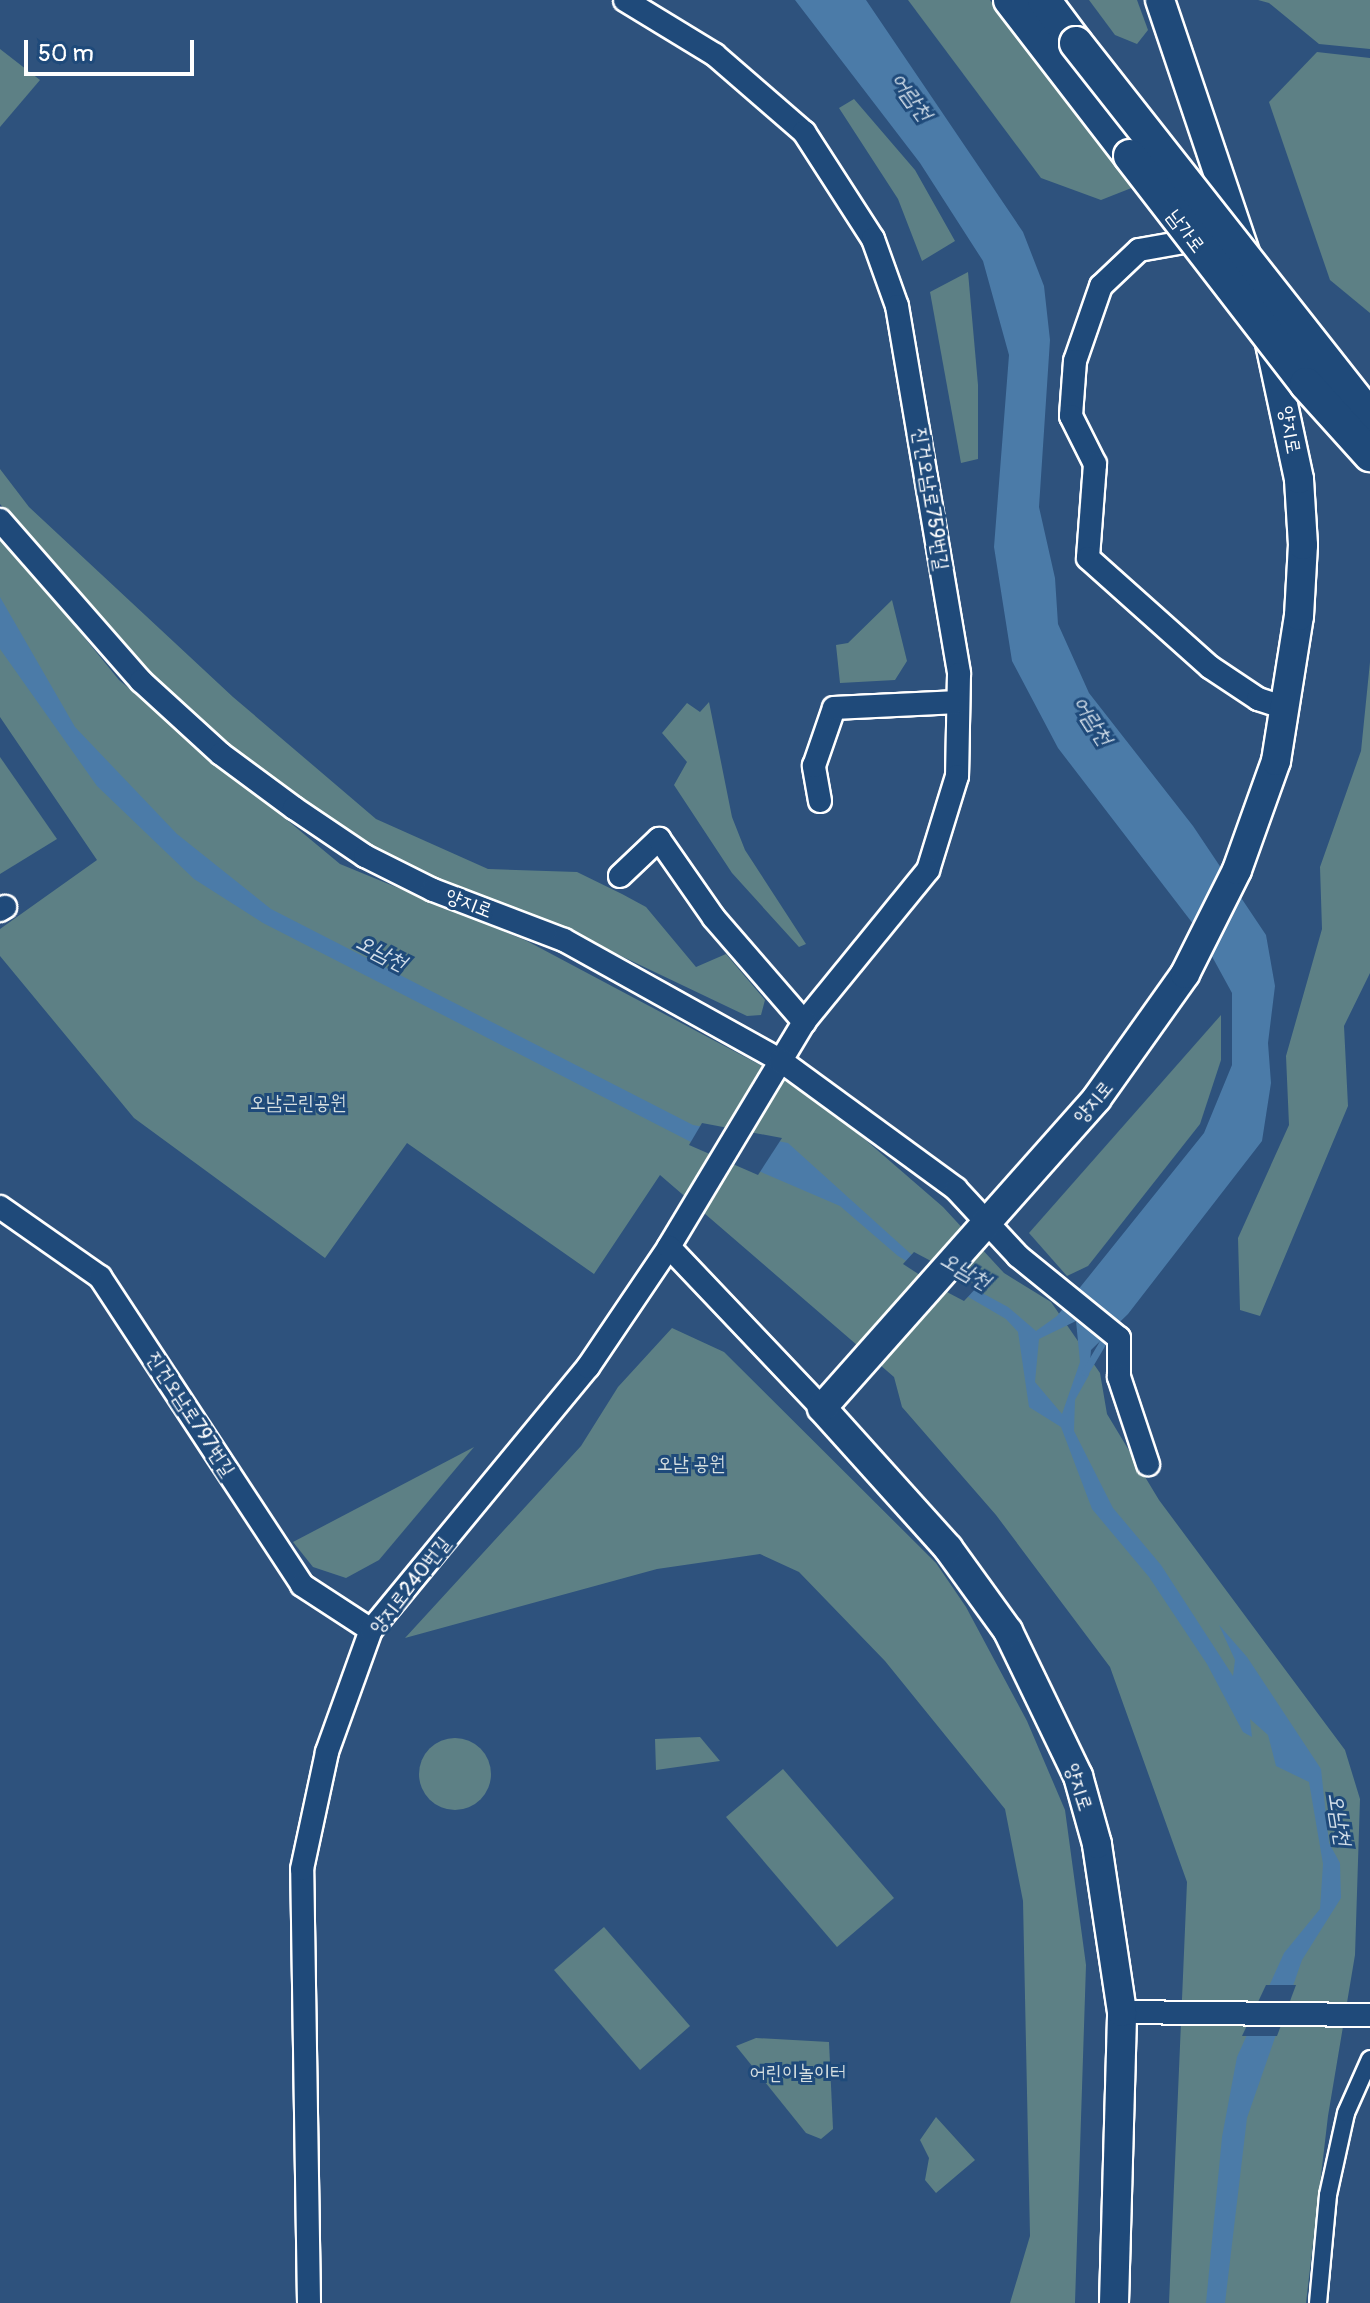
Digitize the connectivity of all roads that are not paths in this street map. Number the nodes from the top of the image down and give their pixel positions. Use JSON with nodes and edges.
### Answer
{"nodes":[{"id":1,"x":625,"y":0,"type":"edge"},
{"id":2,"x":1010,"y":0,"type":"edge"},
{"id":3,"x":1044,"y":0,"type":"edge"},
{"id":4,"x":1160,"y":0,"type":"edge"},
{"id":5,"x":1240,"y":233,"type":"junction"},
{"id":6,"x":1370,"y":416,"type":"edge"},
{"id":7,"x":1370,"y":455,"type":"edge"},
{"id":8,"x":0,"y":520,"type":"edge"},
{"id":9,"x":958,"y":702,"type":"junction"},
{"id":10,"x":1286,"y":708,"type":"junction"},
{"id":11,"x":820,"y":801,"type":"dead end"},
{"id":12,"x":620,"y":876,"type":"dead end"},
{"id":13,"x":804,"y":1022,"type":"junction"},
{"id":14,"x":780,"y":1060,"type":"junction"},
{"id":15,"x":0,"y":1207,"type":"edge"},
{"id":16,"x":989,"y":1221,"type":"junction"},
{"id":17,"x":669,"y":1247,"type":"junction"},
{"id":18,"x":822,"y":1408,"type":"junction"},
{"id":19,"x":1148,"y":1464,"type":"dead end"},
{"id":20,"x":371,"y":1630,"type":"junction"},
{"id":21,"x":1122,"y":2012,"type":"junction"},
{"id":22,"x":1362,"y":2014,"type":"edge"},
{"id":23,"x":1370,"y":2059,"type":"edge"},
{"id":24,"x":309,"y":2303,"type":"edge"},
{"id":25,"x":1114,"y":2303,"type":"edge"},
{"id":26,"x":1318,"y":2303,"type":"edge"}],
"edges":[{"from":1,"to":9,"type":"street","name":"진건오남로759번길"},
{"from":2,"to":7,"type":"main road","name":"남가로","bridge":true},
{"from":3,"to":6,"type":"main road","name":"남가로","bridge":true},
{"from":4,"to":5,"type":"street","name":"양지로"},
{"from":5,"to":10,"type":"street","name":"양지로"},
{"from":5,"to":10,"type":"street"},
{"from":8,"to":14,"type":"street","name":"양지로"},
{"from":9,"to":11,"type":"street"},
{"from":9,"to":13,"type":"street","name":"진건오남로759번길"},
{"from":10,"to":16,"type":"street","name":"양지로"},
{"from":12,"to":13,"type":"street"},
{"from":13,"to":14,"type":"street","name":"진건오남로759번길"},
{"from":14,"to":16,"type":"street","name":"양지로"},
{"from":14,"to":17,"type":"street","name":"진건오남로759번길"},
{"from":15,"to":20,"type":"street","name":"진건오남로797번길"},
{"from":16,"to":18,"type":"street"},
{"from":16,"to":19,"type":"street","name":"양지로"},
{"from":17,"to":18,"type":"street"},
{"from":17,"to":20,"type":"street","name":"양지로240번길"},
{"from":18,"to":21,"type":"street","name":"양지로"},
{"from":20,"to":24,"type":"street","name":"양지로240번길"},
{"from":21,"to":22,"type":"street"},
{"from":21,"to":25,"type":"street","name":"양지로"},
{"from":23,"to":26,"type":"street"}]}
